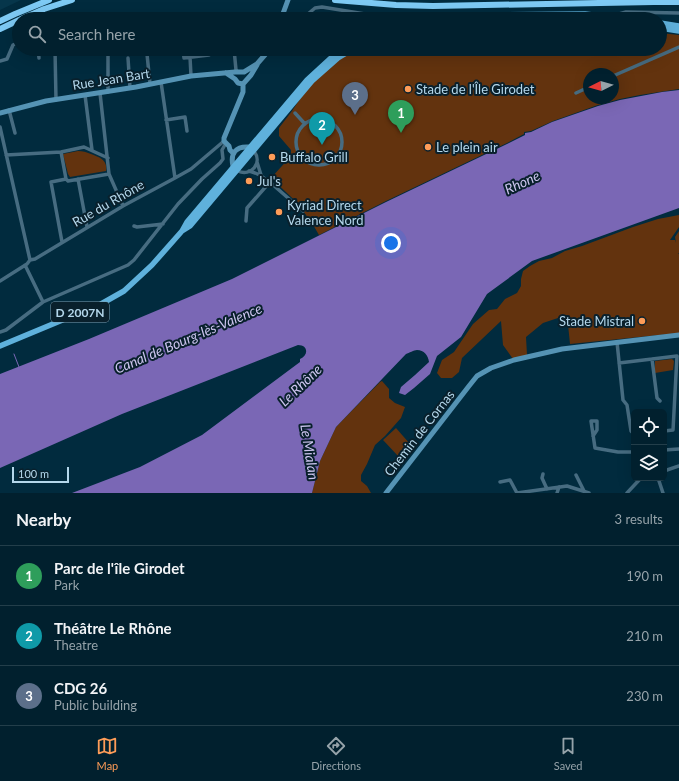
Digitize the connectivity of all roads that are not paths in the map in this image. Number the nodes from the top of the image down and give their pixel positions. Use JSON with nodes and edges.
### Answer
{"nodes":[{"id":1,"x":49,"y":0,"type":"edge"},
{"id":2,"x":72,"y":0,"type":"edge"},
{"id":3,"x":335,"y":0,"type":"edge"},
{"id":4,"x":287,"y":2,"type":"edge"},
{"id":5,"x":679,"y":2,"type":"edge"},
{"id":6,"x":20,"y":12,"type":"edge"},
{"id":7,"x":37,"y":12,"type":"edge"},
{"id":8,"x":283,"y":12,"type":"edge"},
{"id":9,"x":310,"y":12,"type":"edge"},
{"id":10,"x":353,"y":12,"type":"edge"},
{"id":11,"x":667,"y":13,"type":"edge"},
{"id":12,"x":679,"y":13,"type":"edge"},
{"id":13,"x":12,"y":15,"type":"edge"},
{"id":14,"x":0,"y":21,"type":"edge"},
{"id":15,"x":12,"y":23,"type":"edge"},
{"id":16,"x":667,"y":24,"type":"edge"},
{"id":17,"x":679,"y":26,"type":"edge"},
{"id":18,"x":0,"y":29,"type":"edge"},
{"id":19,"x":667,"y":29,"type":"edge"},
{"id":20,"x":679,"y":31,"type":"edge"},
{"id":21,"x":12,"y":47,"type":"edge"},
{"id":22,"x":679,"y":47,"type":"edge"},
{"id":23,"x":667,"y":52,"type":"edge"},
{"id":24,"x":55,"y":56,"type":"edge"},
{"id":25,"x":108,"y":56,"type":"edge"},
{"id":26,"x":147,"y":56,"type":"edge"},
{"id":27,"x":184,"y":56,"type":"edge"},
{"id":28,"x":199,"y":56,"type":"edge"},
{"id":29,"x":235,"y":56,"type":"edge"},
{"id":30,"x":264,"y":56,"type":"edge"},
{"id":31,"x":334,"y":56,"type":"edge"},
{"id":32,"x":341,"y":56,"type":"edge"},
{"id":33,"x":659,"y":56,"type":"edge"},
{"id":34,"x":190,"y":57,"type":"junction"},
{"id":35,"x":128,"y":58,"type":"dead end"},
{"id":36,"x":0,"y":62,"type":"edge"},
{"id":37,"x":257,"y":64,"type":"junction"},
{"id":38,"x":241,"y":72,"type":"junction"},
{"id":39,"x":226,"y":73,"type":"junction"},
{"id":40,"x":619,"y":73,"type":"edge"},
{"id":41,"x":191,"y":76,"type":"junction"},
{"id":42,"x":235,"y":79,"type":"junction"},
{"id":43,"x":161,"y":82,"type":"junction"},
{"id":44,"x":245,"y":82,"type":"junction"},
{"id":45,"x":150,"y":84,"type":"junction"},
{"id":46,"x":130,"y":88,"type":"junction"},
{"id":47,"x":583,"y":90,"type":"edge"},
{"id":48,"x":108,"y":92,"type":"junction"},
{"id":49,"x":100,"y":93,"type":"junction"},
{"id":50,"x":576,"y":93,"type":"dead end"},
{"id":51,"x":85,"y":95,"type":"junction"},
{"id":52,"x":56,"y":100,"type":"junction"},
{"id":53,"x":9,"y":110,"type":"junction"},
{"id":54,"x":0,"y":113,"type":"edge"},
{"id":55,"x":295,"y":113,"type":"dead end"},
{"id":56,"x":166,"y":120,"type":"junction"},
{"id":57,"x":305,"y":124,"type":"junction"},
{"id":58,"x":0,"y":127,"type":"edge"},
{"id":59,"x":187,"y":131,"type":"dead end"},
{"id":60,"x":15,"y":133,"type":"dead end"},
{"id":61,"x":226,"y":143,"type":"junction"},
{"id":62,"x":238,"y":149,"type":"junction"},
{"id":63,"x":252,"y":149,"type":"junction"},
{"id":64,"x":92,"y":150,"type":"junction"},
{"id":65,"x":61,"y":152,"type":"junction"},
{"id":66,"x":233,"y":154,"type":"junction"},
{"id":67,"x":6,"y":155,"type":"junction"},
{"id":68,"x":108,"y":158,"type":"junction"},
{"id":69,"x":257,"y":162,"type":"junction"},
{"id":70,"x":235,"y":168,"type":"junction"},
{"id":71,"x":249,"y":171,"type":"junction"},
{"id":72,"x":109,"y":174,"type":"junction"},
{"id":73,"x":261,"y":175,"type":"junction"},
{"id":74,"x":175,"y":178,"type":"junction"},
{"id":75,"x":66,"y":179,"type":"junction"},
{"id":76,"x":78,"y":179,"type":"junction"},
{"id":77,"x":269,"y":183,"type":"junction"},
{"id":78,"x":123,"y":206,"type":"junction"},
{"id":79,"x":303,"y":212,"type":"dead end"},
{"id":80,"x":246,"y":221,"type":"dead end"},
{"id":81,"x":163,"y":224,"type":"junction"},
{"id":82,"x":134,"y":226,"type":"dead end"},
{"id":83,"x":88,"y":227,"type":"junction"},
{"id":84,"x":62,"y":242,"type":"junction"},
{"id":85,"x":30,"y":260,"type":"junction"},
{"id":86,"x":25,"y":265,"type":"junction"},
{"id":87,"x":0,"y":281,"type":"edge"},
{"id":88,"x":43,"y":302,"type":"junction"},
{"id":89,"x":0,"y":332,"type":"edge"},
{"id":90,"x":679,"y":335,"type":"edge"},
{"id":91,"x":617,"y":342,"type":"junction"},
{"id":92,"x":0,"y":346,"type":"edge"},
{"id":93,"x":652,"y":359,"type":"junction"},
{"id":94,"x":619,"y":363,"type":"junction"},
{"id":95,"x":660,"y":401,"type":"dead end"},
{"id":96,"x":667,"y":431,"type":"edge"},
{"id":97,"x":631,"y":432,"type":"edge"},
{"id":98,"x":593,"y":436,"type":"dead end"},
{"id":99,"x":679,"y":449,"type":"edge"},
{"id":100,"x":667,"y":450,"type":"edge"},
{"id":101,"x":631,"y":452,"type":"edge"},
{"id":102,"x":679,"y":466,"type":"edge"},
{"id":103,"x":667,"y":470,"type":"edge"},
{"id":104,"x":543,"y":474,"type":"dead end"},
{"id":105,"x":576,"y":475,"type":"dead end"},
{"id":106,"x":639,"y":481,"type":"edge"},
{"id":107,"x":659,"y":481,"type":"edge"},
{"id":108,"x":500,"y":482,"type":"dead end"},
{"id":109,"x":559,"y":487,"type":"junction"},
{"id":110,"x":547,"y":489,"type":"junction"},
{"id":111,"x":587,"y":492,"type":"edge"},
{"id":112,"x":386,"y":493,"type":"edge"},
{"id":113,"x":517,"y":493,"type":"edge"},
{"id":114,"x":557,"y":493,"type":"edge"},
{"id":115,"x":627,"y":493,"type":"edge"},
{"id":116,"x":663,"y":493,"type":"edge"}],
"edges":[{"from":1,"to":6,"type":"highway"},
{"from":2,"to":7,"type":"highway"},
{"from":3,"to":5,"type":"highway"},
{"from":4,"to":8,"type":"street"},
{"from":9,"to":10,"type":"street"},
{"from":11,"to":12,"type":"street"},
{"from":13,"to":14,"type":"highway"},
{"from":15,"to":18,"type":"highway"},
{"from":16,"to":17,"type":"main road"},
{"from":19,"to":20,"type":"main road"},
{"from":21,"to":36,"type":"street"},
{"from":22,"to":23,"type":"street"},
{"from":24,"to":52,"type":"street"},
{"from":25,"to":48,"type":"street"},
{"from":26,"to":45,"type":"street"},
{"from":27,"to":34,"type":"street"},
{"from":28,"to":34,"type":"street"},
{"from":29,"to":38,"type":"street"},
{"from":30,"to":37,"type":"street","name":"Rue Jean Bart"},
{"from":31,"to":63,"type":"main road","number":"D 2007N"},
{"from":32,"to":63,"type":"main road","number":"D 2007N"},
{"from":33,"to":40,"type":"street"},
{"from":34,"to":41,"type":"street"},
{"from":35,"to":46,"type":"street"},
{"from":37,"to":38,"type":"street","name":"Rue Jean Bart"},
{"from":37,"to":44,"type":"street","name":"Rue Jean Bart"},
{"from":38,"to":39,"type":"street","name":"Rue Jean Bart"},
{"from":38,"to":42,"type":"street"},
{"from":38,"to":44,"type":"street"},
{"from":39,"to":41,"type":"street","name":"Rue Jean Bart"},
{"from":39,"to":42,"type":"street"},
{"from":41,"to":43,"type":"street","name":"Rue Jean Bart"},
{"from":42,"to":44,"type":"street"},
{"from":43,"to":45,"type":"street","name":"Rue Jean Bart"},
{"from":43,"to":56,"type":"street"},
{"from":44,"to":61,"type":"street"},
{"from":45,"to":46,"type":"street","name":"Rue Jean Bart"},
{"from":46,"to":48,"type":"street","name":"Rue Jean Bart"},
{"from":47,"to":50,"type":"street"},
{"from":48,"to":49,"type":"street","name":"Rue Jean Bart"},
{"from":49,"to":51,"type":"street","name":"Rue Jean Bart"},
{"from":49,"to":68,"type":"street"},
{"from":51,"to":52,"type":"street","name":"Rue Jean Bart"},
{"from":51,"to":64,"type":"street"},
{"from":52,"to":53,"type":"street","name":"Rue Jean Bart"},
{"from":53,"to":54,"type":"street","name":"Rue Jean Bart"},
{"from":53,"to":60,"type":"street"},
{"from":55,"to":57,"type":"street"},
{"from":56,"to":59,"type":"street"},
{"from":56,"to":74,"type":"street"},
{"from":57,"to":57,"type":"street"},
{"from":58,"to":67,"type":"street"},
{"from":61,"to":62,"type":"street"},
{"from":61,"to":66,"type":"street"},
{"from":61,"to":74,"type":"street","name":"Rue du Rhône"},
{"from":61,"to":81,"type":"street"},
{"from":62,"to":63,"type":"street"},
{"from":62,"to":66,"type":"street"},
{"from":63,"to":69,"type":"street"},
{"from":63,"to":70,"type":"main road","number":"D 2007N"},
{"from":64,"to":65,"type":"street"},
{"from":64,"to":68,"type":"street"},
{"from":65,"to":67,"type":"street"},
{"from":65,"to":75,"type":"street"},
{"from":66,"to":70,"type":"street"},
{"from":67,"to":85,"type":"street"},
{"from":68,"to":72,"type":"street"},
{"from":69,"to":71,"type":"street"},
{"from":69,"to":73,"type":"street"},
{"from":70,"to":71,"type":"street"},
{"from":70,"to":92,"type":"main road","number":"D 2007N"},
{"from":71,"to":73,"type":"street"},
{"from":72,"to":76,"type":"street"},
{"from":72,"to":78,"type":"street"},
{"from":73,"to":77,"type":"street"},
{"from":74,"to":78,"type":"street","name":"Rue du Rhône"},
{"from":75,"to":76,"type":"street"},
{"from":75,"to":84,"type":"street"},
{"from":76,"to":83,"type":"street"},
{"from":77,"to":79,"type":"street"},
{"from":77,"to":80,"type":"street"},
{"from":78,"to":83,"type":"street","name":"Rue du Rhône"},
{"from":81,"to":82,"type":"street"},
{"from":81,"to":88,"type":"street"},
{"from":83,"to":84,"type":"street","name":"Rue du Rhône"},
{"from":84,"to":85,"type":"street","name":"Rue du Rhône"},
{"from":85,"to":86,"type":"street","name":"Rue du Rhône"},
{"from":86,"to":87,"type":"street","name":"Rue du Rhône"},
{"from":86,"to":88,"type":"street"},
{"from":88,"to":89,"type":"street"},
{"from":90,"to":91,"type":"street","name":"Chemin de Cornas"},
{"from":91,"to":94,"type":"street"},
{"from":91,"to":112,"type":"street","name":"Chemin de Cornas"},
{"from":93,"to":94,"type":"street"},
{"from":93,"to":95,"type":"street"},
{"from":93,"to":96,"type":"street"},
{"from":94,"to":97,"type":"street"},
{"from":98,"to":101,"type":"street"},
{"from":99,"to":100,"type":"street"},
{"from":102,"to":103,"type":"street"},
{"from":104,"to":110,"type":"street"},
{"from":105,"to":111,"type":"street"},
{"from":106,"to":115,"type":"street"},
{"from":107,"to":116,"type":"street"},
{"from":108,"to":113,"type":"street"},
{"from":109,"to":110,"type":"street"},
{"from":109,"to":111,"type":"street"},
{"from":109,"to":114,"type":"street"},
{"from":110,"to":113,"type":"street"}]}
